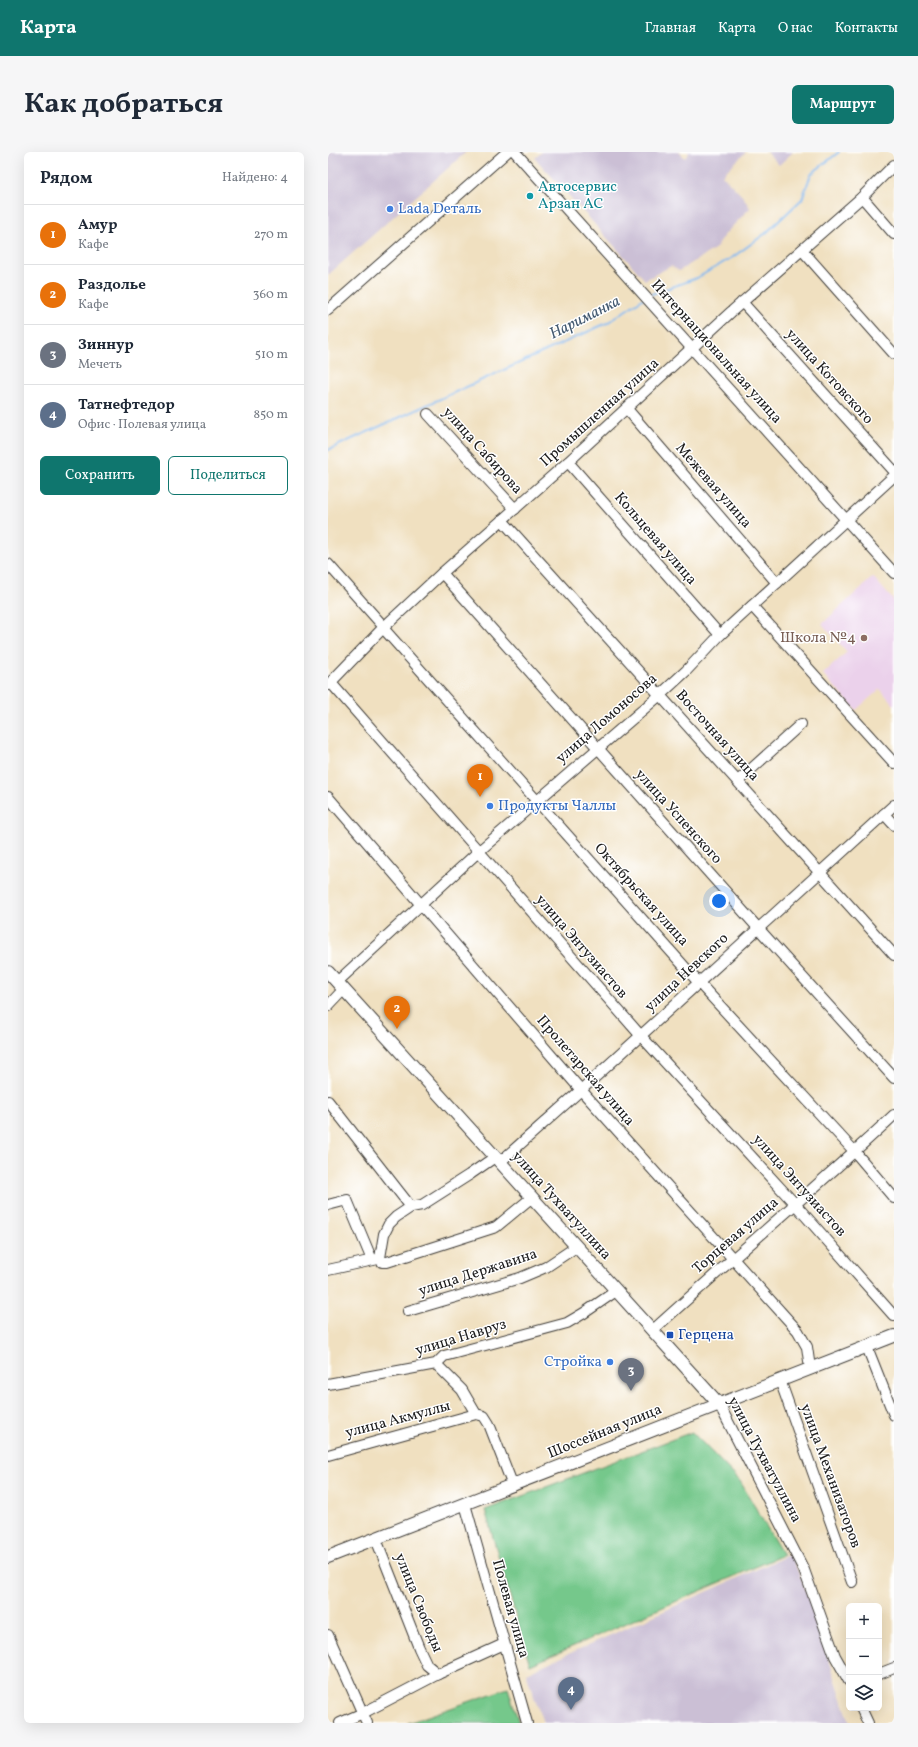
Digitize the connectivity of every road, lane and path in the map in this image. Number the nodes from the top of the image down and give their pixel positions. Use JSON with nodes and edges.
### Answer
{"nodes":[{"id":1,"x":507,"y":152,"type":"edge"},
{"id":2,"x":515,"y":152,"type":"edge"},
{"id":3,"x":894,"y":165,"type":"edge"},
{"id":4,"x":862,"y":197,"type":"junction"},
{"id":5,"x":894,"y":234,"type":"edge"},
{"id":6,"x":802,"y":250,"type":"junction"},
{"id":7,"x":742,"y":302,"type":"junction"},
{"id":8,"x":328,"y":310,"type":"edge"},
{"id":9,"x":693,"y":348,"type":"junction"},
{"id":10,"x":894,"y":354,"type":"edge"},
{"id":11,"x":627,"y":409,"type":"junction"},
{"id":12,"x":428,"y":414,"type":"dead end"},
{"id":13,"x":568,"y":462,"type":"junction"},
{"id":14,"x":894,"y":471,"type":"edge"},
{"id":15,"x":894,"y":476,"type":"edge"},
{"id":16,"x":515,"y":509,"type":"junction"},
{"id":17,"x":846,"y":519,"type":"junction"},
{"id":18,"x":502,"y":520,"type":"junction"},
{"id":19,"x":328,"y":564,"type":"edge"},
{"id":20,"x":442,"y":573,"type":"junction"},
{"id":21,"x":894,"y":573,"type":"edge"},
{"id":22,"x":776,"y":583,"type":"junction"},
{"id":23,"x":752,"y":606,"type":"junction"},
{"id":24,"x":384,"y":627,"type":"junction"},
{"id":25,"x":720,"y":635,"type":"junction"},
{"id":26,"x":330,"y":684,"type":"edge"},
{"id":27,"x":660,"y":695,"type":"junction"},
{"id":28,"x":801,"y":724,"type":"dead end"},
{"id":29,"x":597,"y":748,"type":"junction"},
{"id":30,"x":894,"y":763,"type":"edge"},
{"id":31,"x":738,"y":781,"type":"junction"},
{"id":32,"x":328,"y":797,"type":"edge"},
{"id":33,"x":536,"y":800,"type":"junction"},
{"id":34,"x":894,"y":805,"type":"edge"},
{"id":35,"x":884,"y":814,"type":"junction"},
{"id":36,"x":894,"y":825,"type":"edge"},
{"id":37,"x":478,"y":852,"type":"junction"},
{"id":38,"x":819,"y":872,"type":"junction"},
{"id":39,"x":421,"y":906,"type":"junction"},
{"id":40,"x":758,"y":928,"type":"junction"},
{"id":41,"x":894,"y":955,"type":"edge"},
{"id":42,"x":328,"y":972,"type":"edge"},
{"id":43,"x":699,"y":983,"type":"junction"},
{"id":44,"x":340,"y":986,"type":"junction"},
{"id":45,"x":328,"y":1006,"type":"edge"},
{"id":46,"x":641,"y":1036,"type":"junction"},
{"id":47,"x":894,"y":1078,"type":"edge"},
{"id":48,"x":581,"y":1090,"type":"junction"},
{"id":49,"x":328,"y":1101,"type":"edge"},
{"id":50,"x":894,"y":1115,"type":"edge"},
{"id":51,"x":855,"y":1152,"type":"junction"},
{"id":52,"x":497,"y":1160,"type":"junction"},
{"id":53,"x":531,"y":1198,"type":"junction"},
{"id":54,"x":894,"y":1198,"type":"edge"},
{"id":55,"x":795,"y":1204,"type":"junction"},
{"id":56,"x":328,"y":1205,"type":"edge"},
{"id":57,"x":411,"y":1207,"type":"junction"},
{"id":58,"x":576,"y":1247,"type":"junction"},
{"id":59,"x":376,"y":1259,"type":"junction"},
{"id":60,"x":732,"y":1259,"type":"junction"},
{"id":61,"x":328,"y":1270,"type":"edge"},
{"id":62,"x":616,"y":1291,"type":"junction"},
{"id":63,"x":408,"y":1311,"type":"dead end"},
{"id":64,"x":894,"y":1316,"type":"edge"},
{"id":65,"x":652,"y":1331,"type":"junction"},
{"id":66,"x":894,"y":1336,"type":"edge"},
{"id":67,"x":867,"y":1347,"type":"junction"},
{"id":68,"x":436,"y":1364,"type":"junction"},
{"id":69,"x":810,"y":1368,"type":"junction"},
{"id":70,"x":780,"y":1380,"type":"junction"},
{"id":71,"x":328,"y":1384,"type":"edge"},
{"id":72,"x":719,"y":1404,"type":"junction"},
{"id":73,"x":476,"y":1414,"type":"junction"},
{"id":74,"x":894,"y":1416,"type":"edge"},
{"id":75,"x":328,"y":1455,"type":"edge"},
{"id":76,"x":513,"y":1486,"type":"junction"},
{"id":77,"x":465,"y":1504,"type":"junction"},
{"id":78,"x":376,"y":1539,"type":"junction"},
{"id":79,"x":328,"y":1557,"type":"edge"},
{"id":80,"x":852,"y":1582,"type":"dead end"},
{"id":81,"x":328,"y":1635,"type":"edge"},
{"id":82,"x":504,"y":1644,"type":"junction"},
{"id":83,"x":894,"y":1668,"type":"edge"},
{"id":84,"x":882,"y":1673,"type":"edge"},
{"id":85,"x":438,"y":1674,"type":"junction"},
{"id":86,"x":846,"y":1676,"type":"edge"},
{"id":87,"x":862,"y":1711,"type":"edge"},
{"id":88,"x":365,"y":1718,"type":"edge"},
{"id":89,"x":340,"y":1723,"type":"edge"},
{"id":90,"x":526,"y":1723,"type":"edge"},
{"id":91,"x":868,"y":1723,"type":"edge"}],
"edges":[{"from":1,"to":8,"type":"street"},
{"from":2,"to":9,"type":"street","name":"Интернациональная улица"},
{"from":3,"to":4,"type":"street","name":"Промышленная улица"},
{"from":4,"to":5,"type":"street"},
{"from":4,"to":6,"type":"street","name":"Промышленная улица"},
{"from":6,"to":7,"type":"street","name":"Промышленная улица"},
{"from":6,"to":10,"type":"street"},
{"from":7,"to":9,"type":"street","name":"Промышленная улица"},
{"from":7,"to":14,"type":"street","name":"улица Котовского"},
{"from":9,"to":11,"type":"street","name":"Промышленная улица"},
{"from":9,"to":17,"type":"street","name":"Интернациональная улица"},
{"from":11,"to":13,"type":"street","name":"Промышленная улица"},
{"from":11,"to":22,"type":"street","name":"Межевая улица"},
{"from":12,"to":16,"type":"street","name":"улица Сабирова"},
{"from":13,"to":16,"type":"street","name":"Промышленная улица"},
{"from":13,"to":25,"type":"street","name":"Кольцевая улица"},
{"from":15,"to":17,"type":"street","name":"улица Ломоносова"},
{"from":16,"to":18,"type":"street","name":"Промышленная улица"},
{"from":17,"to":21,"type":"street","name":"Интернациональная улица"},
{"from":17,"to":22,"type":"street","name":"улица Ломоносова"},
{"from":18,"to":20,"type":"street","name":"Промышленная улица"},
{"from":18,"to":27,"type":"street","name":"Восточная улица"},
{"from":19,"to":24,"type":"street","name":"Октябрьская улица"},
{"from":20,"to":24,"type":"street","name":"Промышленная улица"},
{"from":20,"to":29,"type":"street","name":"улица Успенского"},
{"from":22,"to":23,"type":"street","name":"улица Ломоносова"},
{"from":23,"to":25,"type":"street","name":"улица Ломоносова"},
{"from":23,"to":30,"type":"street"},
{"from":24,"to":26,"type":"street","name":"Промышленная улица"},
{"from":24,"to":33,"type":"street","name":"Октябрьская улица"},
{"from":25,"to":27,"type":"street","name":"улица Ломоносова"},
{"from":26,"to":37,"type":"street","name":"улица Энтузиастов"},
{"from":27,"to":29,"type":"street","name":"улица Ломоносова"},
{"from":27,"to":31,"type":"street","name":"Восточная улица"},
{"from":28,"to":31,"type":"street"},
{"from":29,"to":33,"type":"street","name":"улица Ломоносова"},
{"from":29,"to":40,"type":"street","name":"улица Успенского"},
{"from":31,"to":38,"type":"street","name":"Восточная улица"},
{"from":32,"to":39,"type":"street","name":"Пролетарская улица"},
{"from":33,"to":37,"type":"street","name":"улица Ломоносова"},
{"from":33,"to":43,"type":"street","name":"Октябрьская улица"},
{"from":34,"to":35,"type":"street","name":"улица Невского"},
{"from":35,"to":36,"type":"street"},
{"from":35,"to":38,"type":"street","name":"улица Невского"},
{"from":37,"to":39,"type":"street","name":"улица Ломоносова"},
{"from":37,"to":46,"type":"street","name":"улица Энтузиастов"},
{"from":38,"to":40,"type":"street","name":"улица Невского"},
{"from":38,"to":41,"type":"street","name":"Восточная улица"},
{"from":39,"to":44,"type":"street","name":"улица Ломоносова"},
{"from":39,"to":48,"type":"street","name":"Пролетарская улица"},
{"from":40,"to":43,"type":"street","name":"улица Невского"},
{"from":40,"to":47,"type":"street","name":"улица Успенского"},
{"from":42,"to":44,"type":"main road","name":"улица Тухватуллина"},
{"from":43,"to":46,"type":"street","name":"улица Невского"},
{"from":43,"to":51,"type":"street","name":"Октябрьская улица"},
{"from":44,"to":45,"type":"street","name":"улица Ломоносова"},
{"from":44,"to":52,"type":"main road","name":"улица Тухватуллина"},
{"from":46,"to":48,"type":"street","name":"улица Невского"},
{"from":46,"to":55,"type":"street","name":"улица Энтузиастов"},
{"from":48,"to":52,"type":"street","name":"улица Невского"},
{"from":48,"to":60,"type":"street","name":"Пролетарская улица"},
{"from":49,"to":57,"type":"street"},
{"from":50,"to":51,"type":"street","name":"Торцевая улица"},
{"from":51,"to":54,"type":"street","name":"Октябрьская улица"},
{"from":51,"to":55,"type":"street","name":"Торцевая улица"},
{"from":52,"to":53,"type":"main road","name":"улица Тухватуллина"},
{"from":52,"to":57,"type":"street","name":"улица Тухватуллина"},
{"from":53,"to":58,"type":"main road","name":"улица Тухватуллина"},
{"from":53,"to":59,"type":"street"},
{"from":55,"to":60,"type":"street","name":"Торцевая улица"},
{"from":55,"to":64,"type":"street","name":"улица Энтузиастов"},
{"from":56,"to":59,"type":"street"},
{"from":57,"to":59,"type":"street","name":"улица Тухватуллина"},
{"from":58,"to":62,"type":"main road","name":"улица Тухватуллина"},
{"from":58,"to":63,"type":"street","name":"улица Державина"},
{"from":59,"to":61,"type":"street"},
{"from":60,"to":65,"type":"street","name":"Торцевая улица"},
{"from":60,"to":69,"type":"street","name":"Пролетарская улица"},
{"from":62,"to":65,"type":"main road","name":"улица Тухватуллина"},
{"from":62,"to":68,"type":"street","name":"улица Навруз"},
{"from":65,"to":72,"type":"main road","name":"улица Тухватуллина"},
{"from":66,"to":67,"type":"main road","name":"Шоссейная улица"},
{"from":67,"to":69,"type":"main road","name":"Шоссейная улица"},
{"from":67,"to":74,"type":"street"},
{"from":68,"to":71,"type":"street","name":"улица Навруз"},
{"from":68,"to":73,"type":"street"},
{"from":69,"to":70,"type":"main road","name":"Шоссейная улица"},
{"from":70,"to":72,"type":"main road","name":"Шоссейная улица"},
{"from":70,"to":80,"type":"street","name":"улица Механизаторов"},
{"from":72,"to":76,"type":"main road","name":"Шоссейная улица"},
{"from":72,"to":86,"type":"street","name":"улица Тухватуллина"},
{"from":73,"to":75,"type":"street","name":"улица Акмуллы"},
{"from":73,"to":76,"type":"street"},
{"from":76,"to":77,"type":"main road","name":"Шоссейная улица"},
{"from":77,"to":78,"type":"main road","name":"Шоссейная улица"},
{"from":77,"to":82,"type":"street","name":"Полевая улица"},
{"from":78,"to":79,"type":"main road","name":"Шоссейная улица"},
{"from":78,"to":85,"type":"street","name":"улица Свободы"},
{"from":81,"to":88,"type":"street"},
{"from":82,"to":85,"type":"street"},
{"from":82,"to":90,"type":"street","name":"Полевая улица"},
{"from":83,"to":84,"type":"street"},
{"from":85,"to":88,"type":"street"},
{"from":87,"to":91,"type":"street"},
{"from":88,"to":89,"type":"street"}]}
